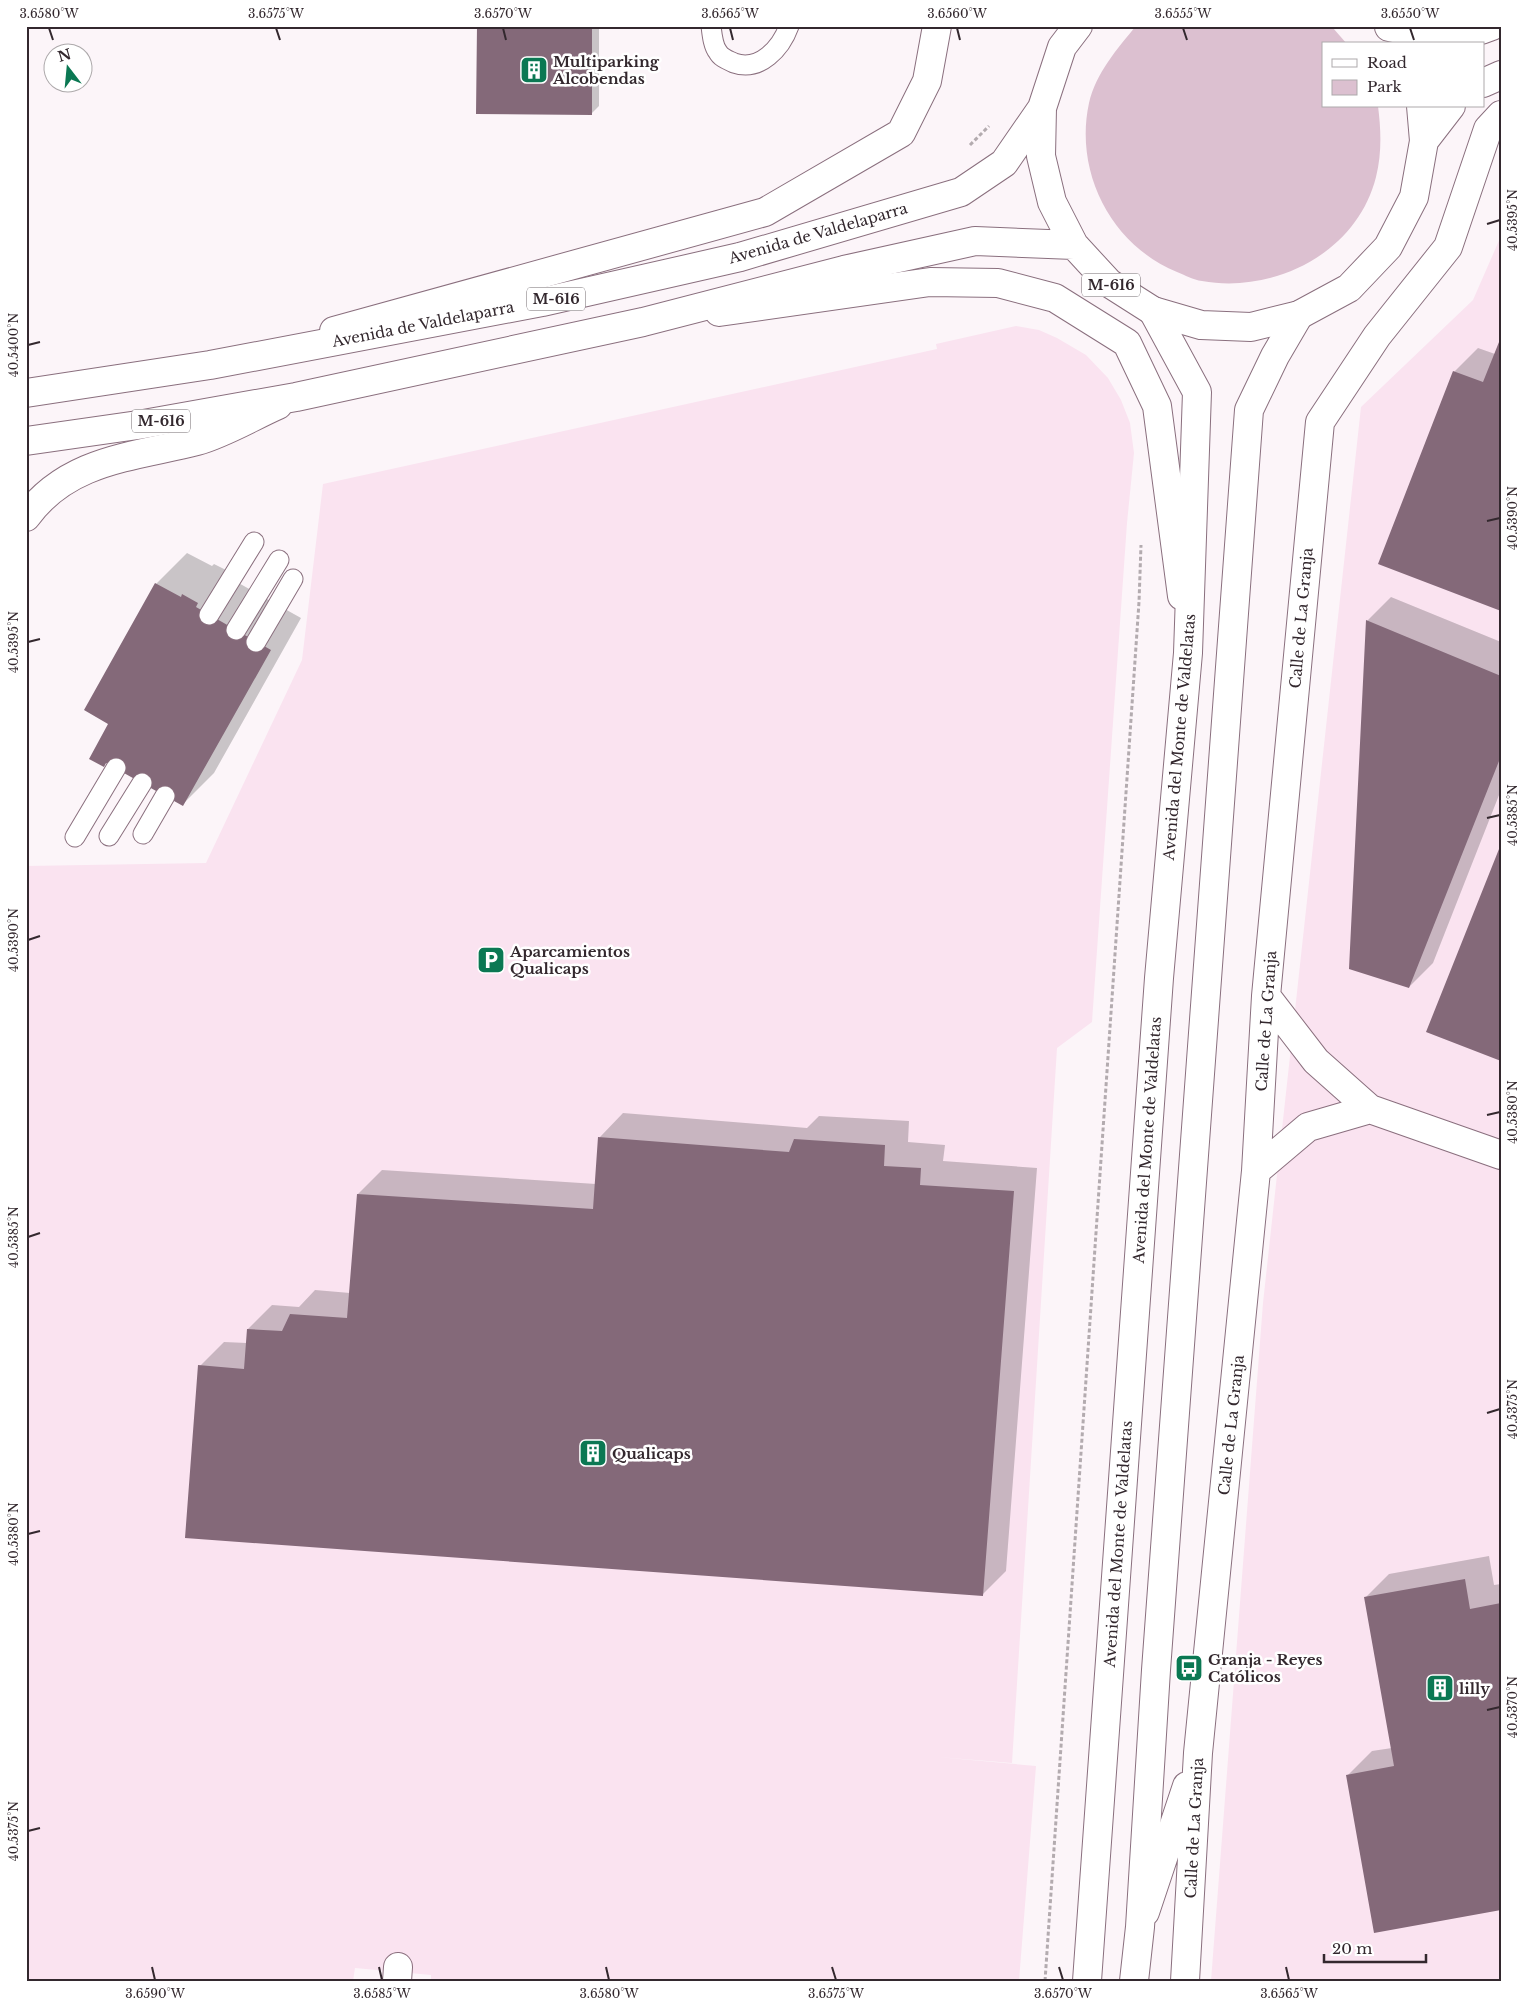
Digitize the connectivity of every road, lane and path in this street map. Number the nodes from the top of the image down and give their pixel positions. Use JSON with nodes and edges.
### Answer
{"nodes":[{"id":1,"x":711,"y":26,"type":"edge"},
{"id":2,"x":789,"y":26,"type":"edge"},
{"id":3,"x":937,"y":26,"type":"edge"},
{"id":4,"x":1078,"y":26,"type":"edge"},
{"id":5,"x":1388,"y":26,"type":"edge"},
{"id":6,"x":1492,"y":26,"type":"edge"},
{"id":7,"x":1399,"y":42,"type":"edge"},
{"id":8,"x":1501,"y":75,"type":"edge"},
{"id":9,"x":1484,"y":83,"type":"edge"},
{"id":10,"x":1042,"y":108,"type":"junction"},
{"id":11,"x":1421,"y":108,"type":"edge"},
{"id":12,"x":1449,"y":108,"type":"edge"},
{"id":13,"x":1501,"y":115,"type":"edge"},
{"id":14,"x":1424,"y":141,"type":"junction"},
{"id":15,"x":1074,"y":245,"type":"junction"},
{"id":16,"x":1153,"y":311,"type":"junction"},
{"id":17,"x":1299,"y":315,"type":"junction"},
{"id":18,"x":643,"y":322,"type":"junction"},
{"id":19,"x":210,"y":364,"type":"junction"},
{"id":20,"x":26,"y":393,"type":"edge"},
{"id":21,"x":296,"y":397,"type":"junction"},
{"id":22,"x":26,"y":441,"type":"edge"},
{"id":23,"x":26,"y":517,"type":"edge"},
{"id":24,"x":254,"y":542,"type":"dead end"},
{"id":25,"x":279,"y":560,"type":"dead end"},
{"id":26,"x":293,"y":579,"type":"dead end"},
{"id":27,"x":209,"y":615,"type":"dead end"},
{"id":28,"x":236,"y":630,"type":"dead end"},
{"id":29,"x":256,"y":642,"type":"dead end"},
{"id":30,"x":1188,"y":653,"type":"junction"},
{"id":31,"x":1133,"y":681,"type":"dead end"},
{"id":32,"x":116,"y":768,"type":"dead end"},
{"id":33,"x":142,"y":783,"type":"dead end"},
{"id":34,"x":165,"y":796,"type":"dead end"},
{"id":35,"x":143,"y":834,"type":"dead end"},
{"id":36,"x":109,"y":836,"type":"dead end"},
{"id":37,"x":75,"y":837,"type":"dead end"},
{"id":38,"x":1266,"y":996,"type":"junction"},
{"id":39,"x":1370,"y":1109,"type":"junction"},
{"id":40,"x":1501,"y":1155,"type":"edge"},
{"id":41,"x":1256,"y":1171,"type":"junction"},
{"id":42,"x":1198,"y":1753,"type":"junction"},
{"id":43,"x":1140,"y":1927,"type":"junction"},
{"id":44,"x":1045,"y":1981,"type":"edge"},
{"id":45,"x":1087,"y":1981,"type":"edge"},
{"id":46,"x":1134,"y":1981,"type":"edge"},
{"id":47,"x":1185,"y":1981,"type":"edge"}],
"edges":[{"from":1,"to":2,"type":"lane"},
{"from":3,"to":19,"type":"main road"},
{"from":4,"to":10,"type":"main road","number":"M-616"},
{"from":5,"to":6,"type":"main road"},
{"from":5,"to":7,"type":"main road"},
{"from":8,"to":9,"type":"main road"},
{"from":10,"to":15,"type":"main road","number":"M-616"},
{"from":10,"to":19,"type":"main road","name":"Avenida de Valdelaparra","number":"M-616"},
{"from":11,"to":14,"type":"main road","number":"M-616"},
{"from":12,"to":14,"type":"main road","number":"M-616"},
{"from":13,"to":38,"type":"main road","name":"Calle de La Granja"},
{"from":14,"to":17,"type":"main road","number":"M-616"},
{"from":15,"to":16,"type":"main road","number":"M-616"},
{"from":15,"to":18,"type":"main road","number":"M-616"},
{"from":16,"to":17,"type":"main road","number":"M-616"},
{"from":16,"to":30,"type":"main road","name":"Avenida del Monte de Valdelatas"},
{"from":17,"to":43,"type":"main road"},
{"from":18,"to":21,"type":"main road","number":"M-616"},
{"from":18,"to":30,"type":"main road"},
{"from":19,"to":20,"type":"main road","name":"Avenida de Valdelaparra","number":"M-616"},
{"from":21,"to":22,"type":"main road","number":"M-616"},
{"from":21,"to":23,"type":"main road"},
{"from":24,"to":27,"type":"lane"},
{"from":25,"to":28,"type":"lane"},
{"from":26,"to":29,"type":"lane"},
{"from":30,"to":45,"type":"main road","name":"Avenida del Monte de Valdelatas"},
{"from":31,"to":44,"type":"path"},
{"from":32,"to":37,"type":"lane"},
{"from":33,"to":36,"type":"lane"},
{"from":34,"to":35,"type":"lane"},
{"from":38,"to":39,"type":"main road"},
{"from":38,"to":41,"type":"main road","name":"Calle de La Granja"},
{"from":39,"to":40,"type":"main road"},
{"from":39,"to":41,"type":"main road"},
{"from":41,"to":42,"type":"main road","name":"Calle de La Granja"},
{"from":42,"to":43,"type":"main road"},
{"from":42,"to":47,"type":"main road","name":"Calle de La Granja"},
{"from":43,"to":46,"type":"main road"}]}
